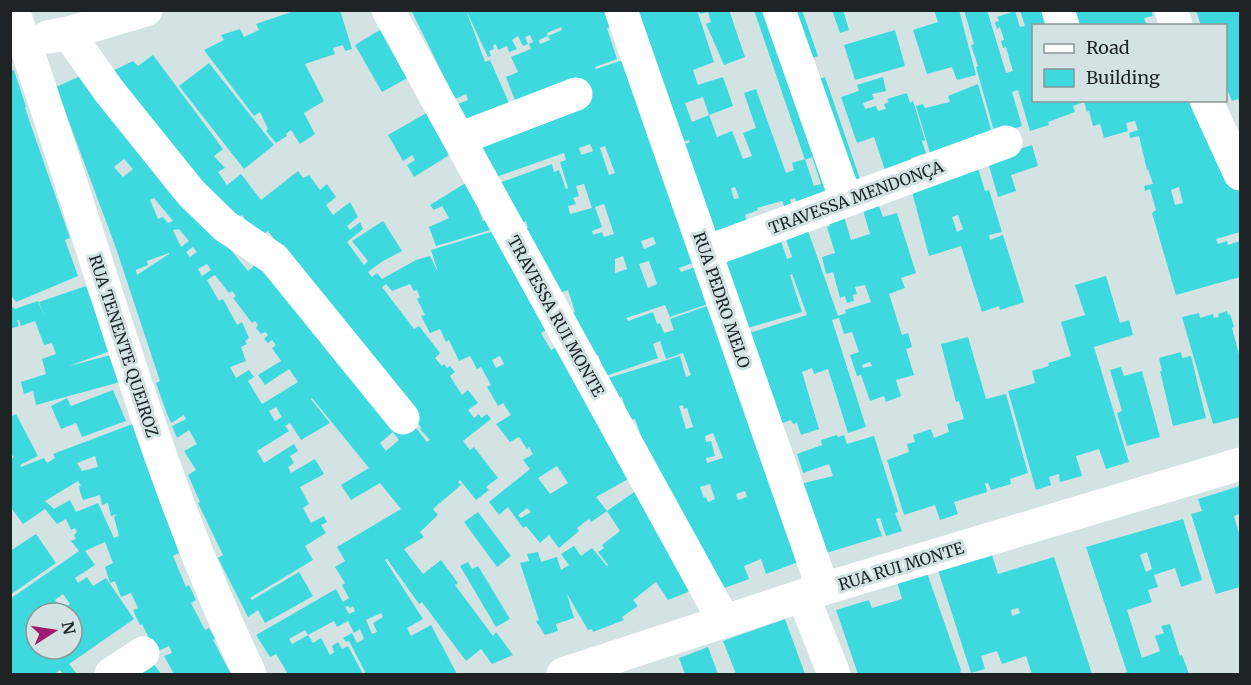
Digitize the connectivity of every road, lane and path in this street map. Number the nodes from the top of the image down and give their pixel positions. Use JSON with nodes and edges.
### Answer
{"nodes":[{"id":1,"x":13,"y":10,"type":"edge"},
{"id":2,"x":146,"y":10,"type":"edge"},
{"id":3,"x":388,"y":10,"type":"edge"},
{"id":4,"x":621,"y":10,"type":"edge"},
{"id":5,"x":778,"y":10,"type":"edge"},
{"id":6,"x":68,"y":33,"type":"junction"},
{"id":7,"x":17,"y":43,"type":"edge"},
{"id":8,"x":576,"y":94,"type":"dead end"},
{"id":9,"x":1207,"y":102,"type":"edge"},
{"id":10,"x":459,"y":139,"type":"junction"},
{"id":11,"x":1006,"y":142,"type":"dead end"},
{"id":12,"x":1240,"y":174,"type":"edge"},
{"id":13,"x":846,"y":201,"type":"junction"},
{"id":14,"x":706,"y":252,"type":"junction"},
{"id":15,"x":403,"y":418,"type":"dead end"},
{"id":16,"x":1240,"y":464,"type":"edge"},
{"id":17,"x":813,"y":593,"type":"junction"},
{"id":18,"x":724,"y":621,"type":"junction"},
{"id":19,"x":143,"y":653,"type":"dead end"},
{"id":20,"x":599,"y":669,"type":"edge"},
{"id":21,"x":111,"y":675,"type":"edge"},
{"id":22,"x":250,"y":675,"type":"edge"},
{"id":23,"x":563,"y":675,"type":"edge"},
{"id":24,"x":834,"y":675,"type":"edge"}],
"edges":[{"from":1,"to":7,"type":"street","name":"RUA TENENTE QUEIROZ"},
{"from":2,"to":6,"type":"street"},
{"from":3,"to":10,"type":"street","name":"TRAVESSA RUI MONTE"},
{"from":4,"to":14,"type":"street","name":"RUA PEDRO MELO"},
{"from":5,"to":13,"type":"street"},
{"from":6,"to":7,"type":"street"},
{"from":6,"to":15,"type":"street"},
{"from":7,"to":22,"type":"street","name":"RUA TENENTE QUEIROZ"},
{"from":8,"to":10,"type":"street"},
{"from":9,"to":12,"type":"street"},
{"from":10,"to":18,"type":"street","name":"TRAVESSA RUI MONTE"},
{"from":11,"to":13,"type":"street","name":"TRAVESSA MENDONÇA"},
{"from":13,"to":14,"type":"street","name":"TRAVESSA MENDONÇA"},
{"from":14,"to":17,"type":"street","name":"RUA PEDRO MELO"},
{"from":16,"to":17,"type":"street","name":"RUA RUI MONTE"},
{"from":17,"to":18,"type":"street","name":"RUA RUI MONTE"},
{"from":17,"to":24,"type":"street","name":"RUA PEDRO MELO"},
{"from":18,"to":20,"type":"street","name":"RUA RUI MONTE"},
{"from":19,"to":21,"type":"street"},
{"from":20,"to":23,"type":"street","name":"RUA RUI MONTE"}]}
